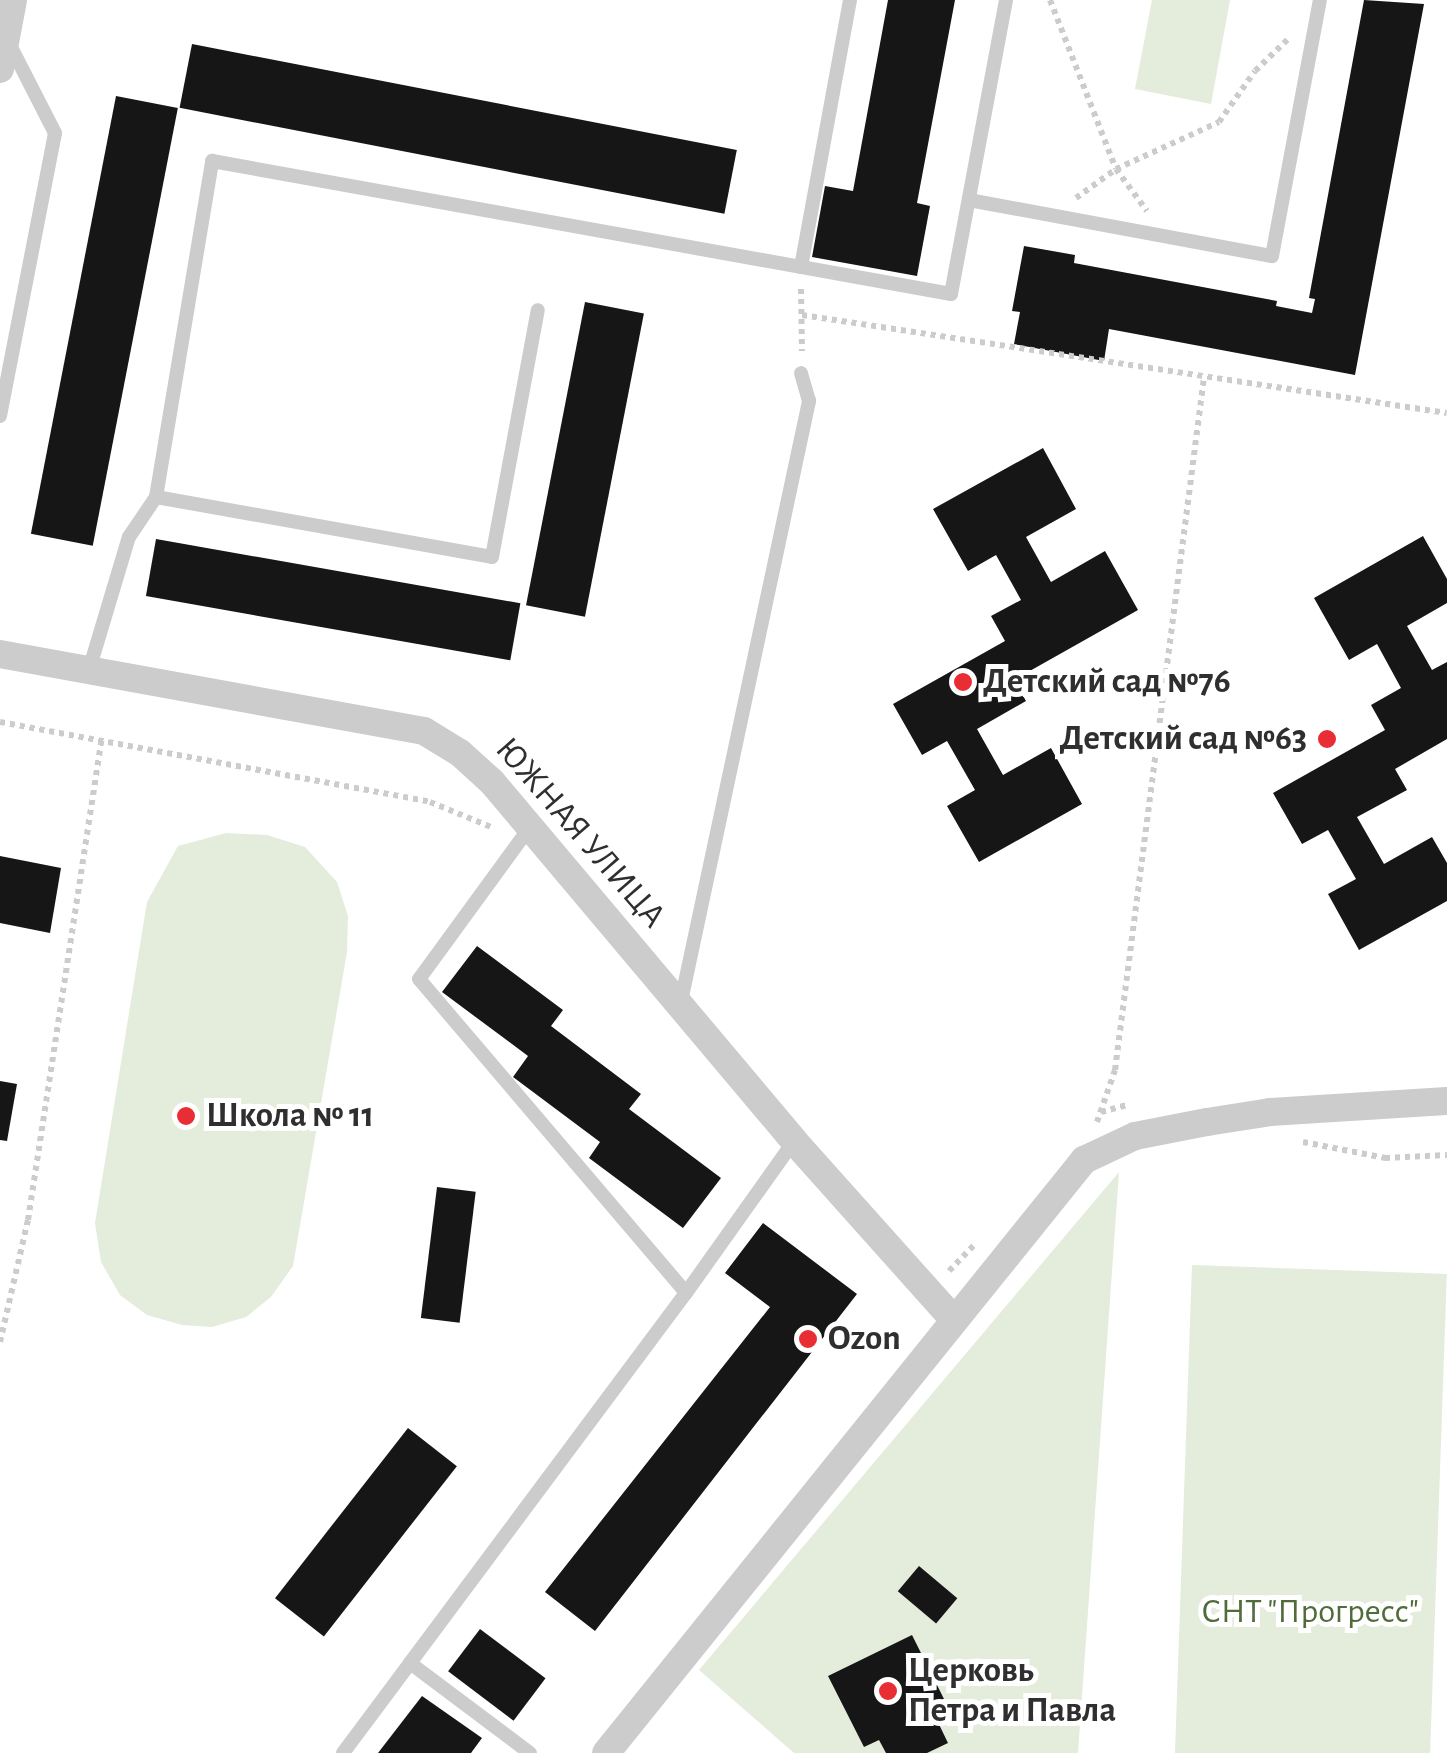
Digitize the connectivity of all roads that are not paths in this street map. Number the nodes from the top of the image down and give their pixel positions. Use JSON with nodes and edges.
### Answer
{"nodes":[{"id":1,"x":13,"y":0,"type":"edge"},
{"id":2,"x":850,"y":0,"type":"edge"},
{"id":3,"x":1006,"y":0,"type":"edge"},
{"id":4,"x":1319,"y":4,"type":"edge"},
{"id":5,"x":6,"y":37,"type":"junction"},
{"id":6,"x":0,"y":69,"type":"edge"},
{"id":7,"x":968,"y":200,"type":"junction"},
{"id":8,"x":801,"y":267,"type":"junction"},
{"id":9,"x":538,"y":310,"type":"dead end"},
{"id":10,"x":802,"y":372,"type":"road end"},
{"id":11,"x":0,"y":416,"type":"edge"},
{"id":12,"x":156,"y":497,"type":"junction"},
{"id":13,"x":0,"y":654,"type":"edge"},
{"id":14,"x":89,"y":670,"type":"junction"},
{"id":15,"x":525,"y":833,"type":"junction"},
{"id":16,"x":680,"y":1007,"type":"junction"},
{"id":17,"x":1447,"y":1101,"type":"edge"},
{"id":18,"x":794,"y":1142,"type":"junction"},
{"id":19,"x":686,"y":1293,"type":"junction"},
{"id":20,"x":954,"y":1319,"type":"junction"},
{"id":21,"x":410,"y":1663,"type":"junction"},
{"id":22,"x":343,"y":1753,"type":"edge"},
{"id":23,"x":530,"y":1753,"type":"edge"},
{"id":24,"x":606,"y":1753,"type":"edge"}],
"edges":[{"from":1,"to":5,"type":"street"},
{"from":2,"to":8,"type":"lane"},
{"from":3,"to":7,"type":"lane"},
{"from":4,"to":7,"type":"lane"},
{"from":5,"to":6,"type":"street"},
{"from":5,"to":11,"type":"lane"},
{"from":7,"to":8,"type":"lane"},
{"from":8,"to":12,"type":"lane"},
{"from":9,"to":12,"type":"lane"},
{"from":10,"to":16,"type":"lane"},
{"from":12,"to":14,"type":"lane"},
{"from":13,"to":14,"type":"street","name":"ЮЖНАЯ УЛИЦА"},
{"from":14,"to":15,"type":"street","name":"ЮЖНАЯ УЛИЦА"},
{"from":15,"to":16,"type":"street","name":"ЮЖНАЯ УЛИЦА"},
{"from":15,"to":19,"type":"lane"},
{"from":16,"to":18,"type":"street","name":"ЮЖНАЯ УЛИЦА"},
{"from":17,"to":20,"type":"street"},
{"from":18,"to":19,"type":"lane"},
{"from":18,"to":20,"type":"street","name":"ЮЖНАЯ УЛИЦА"},
{"from":19,"to":21,"type":"lane"},
{"from":20,"to":24,"type":"street"},
{"from":21,"to":22,"type":"lane"},
{"from":21,"to":23,"type":"lane"}]}
